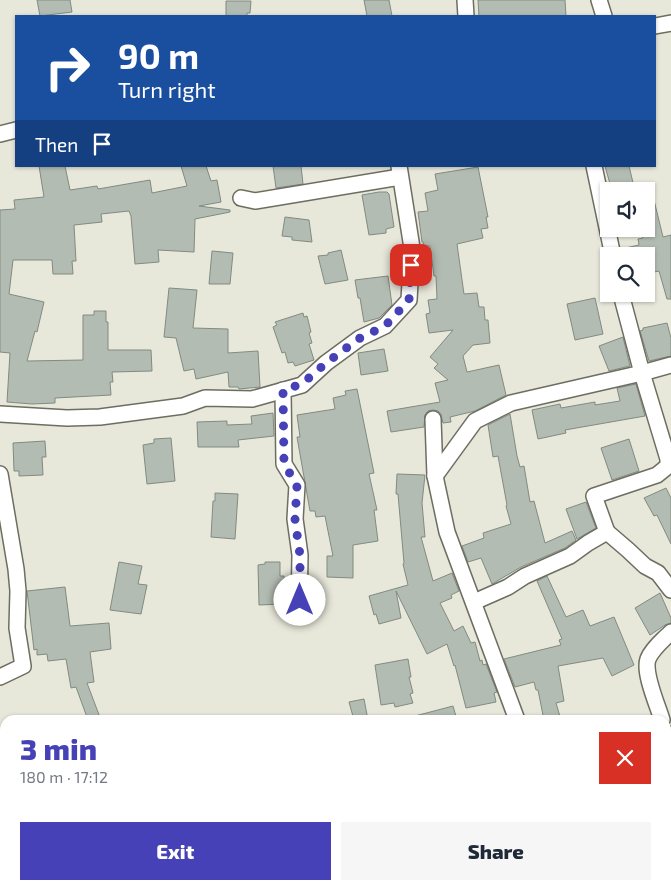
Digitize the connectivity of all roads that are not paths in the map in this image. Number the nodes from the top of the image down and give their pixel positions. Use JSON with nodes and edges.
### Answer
{"nodes":[{"id":1,"x":465,"y":0,"type":"edge"},
{"id":2,"x":599,"y":0,"type":"edge"},
{"id":3,"x":466,"y":15,"type":"edge"},
{"id":4,"x":604,"y":15,"type":"edge"},
{"id":5,"x":671,"y":23,"type":"edge"},
{"id":6,"x":656,"y":26,"type":"edge"},
{"id":7,"x":15,"y":130,"type":"edge"},
{"id":8,"x":0,"y":134,"type":"edge"},
{"id":9,"x":594,"y":167,"type":"edge"},
{"id":10,"x":400,"y":172,"type":"edge"},
{"id":11,"x":241,"y":198,"type":"dead end"},
{"id":12,"x":611,"y":247,"type":"edge"},
{"id":13,"x":623,"y":302,"type":"edge"},
{"id":14,"x":671,"y":365,"type":"edge"},
{"id":15,"x":642,"y":373,"type":"junction"},
{"id":16,"x":283,"y":390,"type":"junction"},
{"id":17,"x":0,"y":414,"type":"edge"},
{"id":18,"x":433,"y":419,"type":"dead end"},
{"id":19,"x":0,"y":474,"type":"edge"},
{"id":20,"x":435,"y":476,"type":"junction"},
{"id":21,"x":607,"y":532,"type":"junction"},
{"id":22,"x":671,"y":590,"type":"edge"},
{"id":23,"x":474,"y":602,"type":"junction"},
{"id":24,"x":300,"y":616,"type":"dead end"},
{"id":25,"x":671,"y":632,"type":"edge"},
{"id":26,"x":0,"y":677,"type":"edge"},
{"id":27,"x":515,"y":715,"type":"edge"},
{"id":28,"x":660,"y":715,"type":"edge"}],
"edges":[{"from":1,"to":3,"type":"street"},
{"from":2,"to":4,"type":"street"},
{"from":5,"to":6,"type":"street"},
{"from":7,"to":8,"type":"street"},
{"from":9,"to":12,"type":"street"},
{"from":10,"to":11,"type":"street"},
{"from":10,"to":16,"type":"street"},
{"from":13,"to":15,"type":"street"},
{"from":14,"to":15,"type":"street"},
{"from":15,"to":20,"type":"street"},
{"from":15,"to":21,"type":"street"},
{"from":16,"to":17,"type":"street"},
{"from":16,"to":24,"type":"street"},
{"from":18,"to":20,"type":"street"},
{"from":19,"to":26,"type":"street"},
{"from":20,"to":23,"type":"street"},
{"from":21,"to":22,"type":"street"},
{"from":21,"to":23,"type":"street"},
{"from":23,"to":27,"type":"street"},
{"from":25,"to":28,"type":"street"}]}
